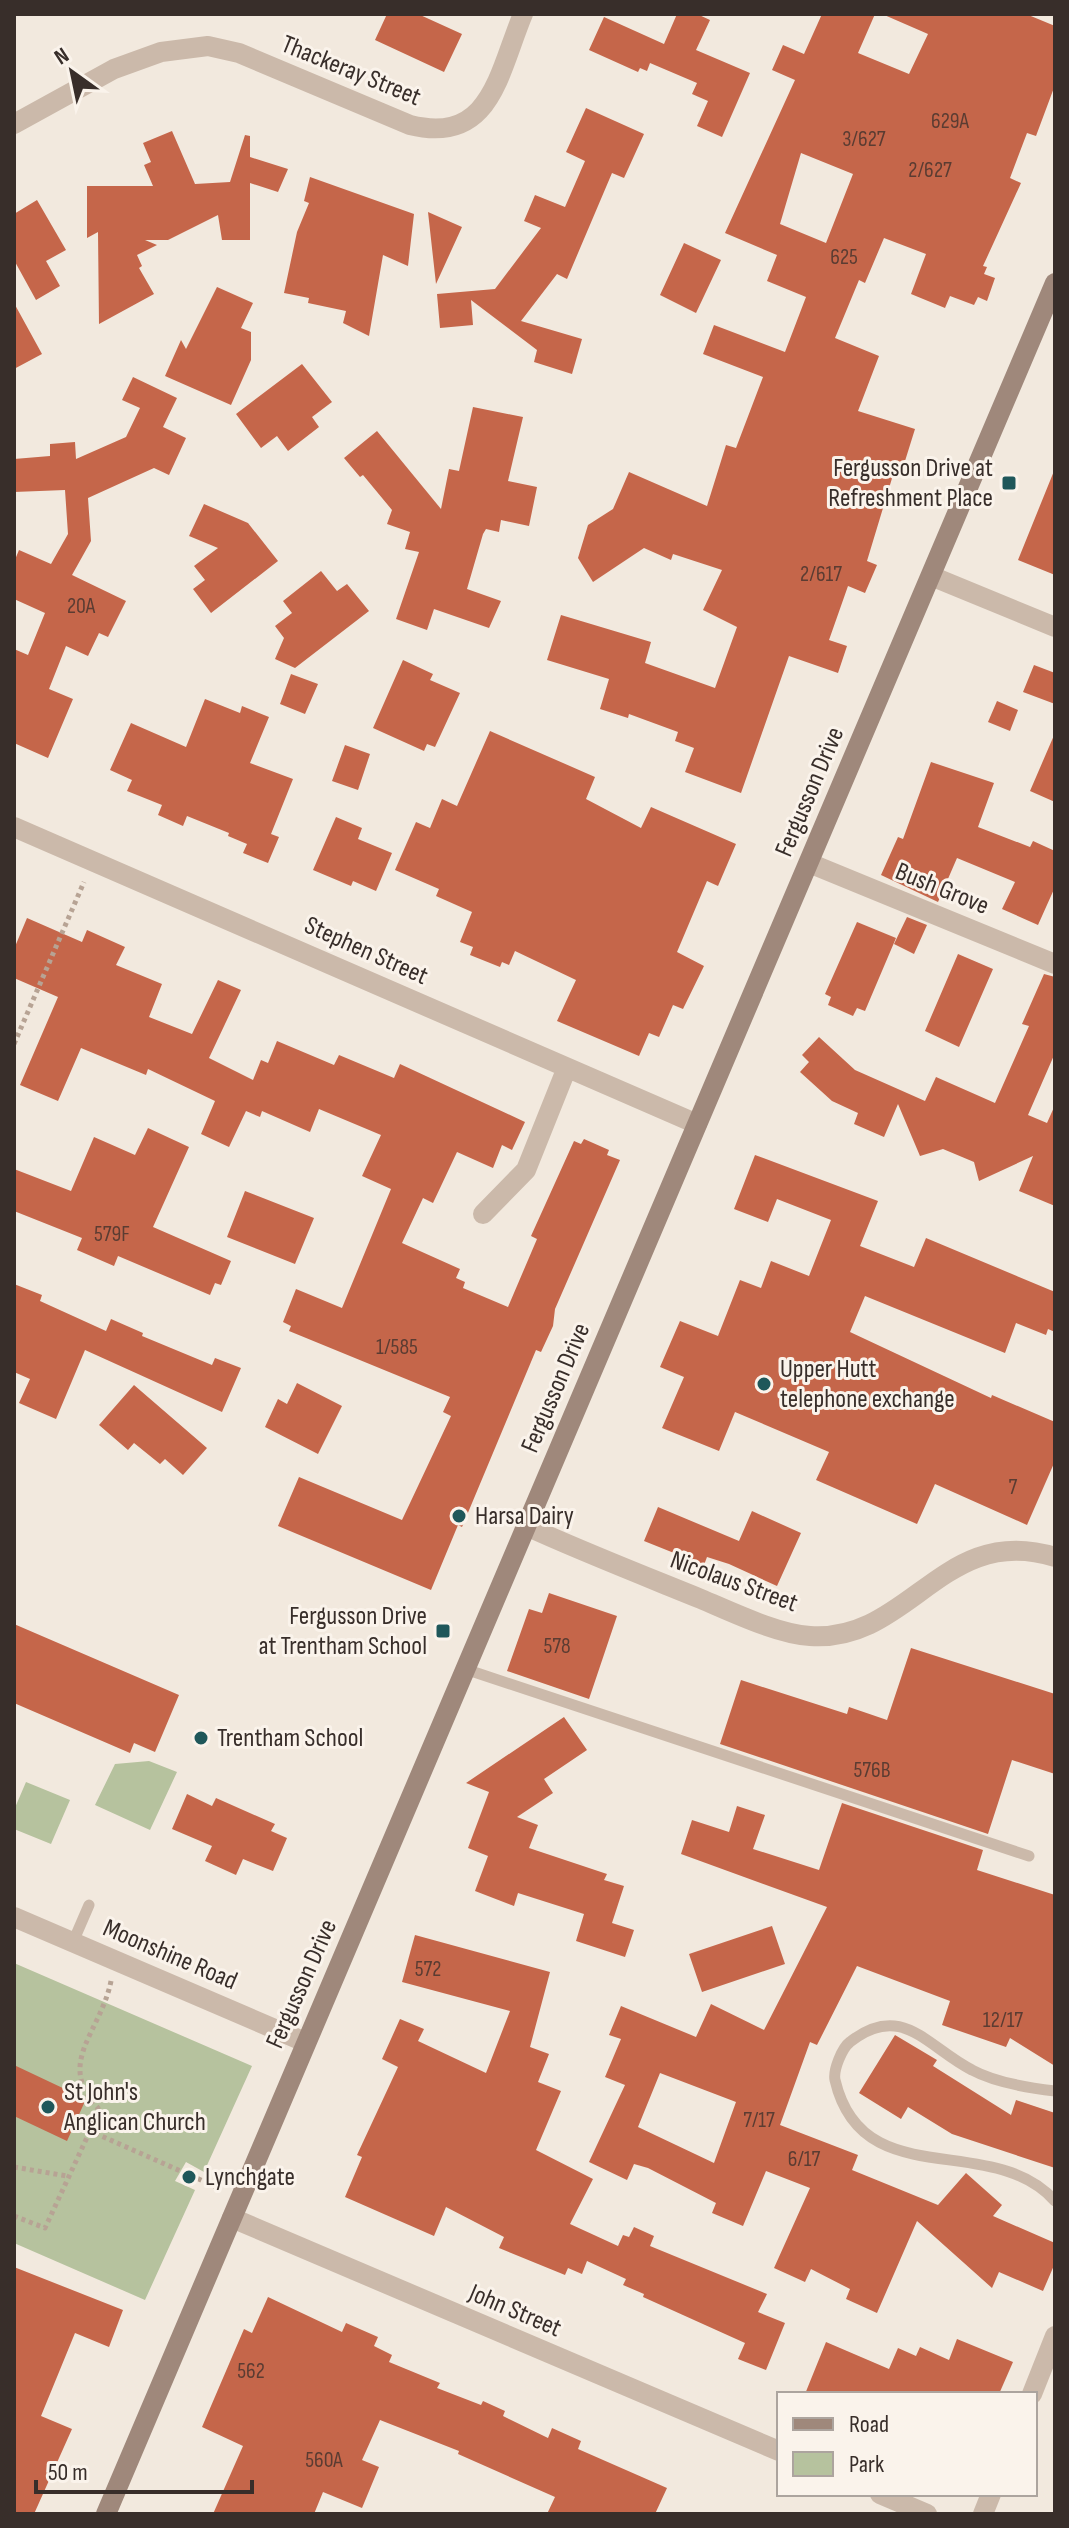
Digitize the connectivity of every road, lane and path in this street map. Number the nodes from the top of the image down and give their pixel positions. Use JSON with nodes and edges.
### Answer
{"nodes":[{"id":1,"x":523,"y":14,"type":"edge"},
{"id":2,"x":14,"y":124,"type":"edge"},
{"id":3,"x":1055,"y":283,"type":"edge"},
{"id":4,"x":931,"y":576,"type":"junction"},
{"id":5,"x":1055,"y":627,"type":"edge"},
{"id":6,"x":14,"y":827,"type":"edge"},
{"id":7,"x":94,"y":859,"type":"junction"},
{"id":8,"x":809,"y":863,"type":"junction"},
{"id":9,"x":1055,"y":964,"type":"edge"},
{"id":10,"x":14,"y":1044,"type":"edge"},
{"id":11,"x":566,"y":1070,"type":"junction"},
{"id":12,"x":697,"y":1124,"type":"junction"},
{"id":13,"x":483,"y":1214,"type":"dead end"},
{"id":14,"x":526,"y":1526,"type":"junction"},
{"id":15,"x":1055,"y":1557,"type":"edge"},
{"id":16,"x":465,"y":1669,"type":"junction"},
{"id":17,"x":1029,"y":1856,"type":"dead end"},
{"id":18,"x":89,"y":1905,"type":"dead end"},
{"id":19,"x":14,"y":1917,"type":"edge"},
{"id":20,"x":73,"y":1942,"type":"junction"},
{"id":21,"x":115,"y":1961,"type":"junction"},
{"id":22,"x":305,"y":2042,"type":"junction"},
{"id":23,"x":1055,"y":2091,"type":"edge"},
{"id":24,"x":90,"y":2131,"type":"junction"},
{"id":25,"x":14,"y":2167,"type":"edge"},
{"id":26,"x":67,"y":2176,"type":"junction"},
{"id":27,"x":241,"y":2198,"type":"junction"},
{"id":28,"x":1055,"y":2201,"type":"edge"},
{"id":29,"x":14,"y":2216,"type":"edge"},
{"id":30,"x":232,"y":2218,"type":"junction"},
{"id":31,"x":1055,"y":2336,"type":"edge"},
{"id":32,"x":1033,"y":2392,"type":"edge"},
{"id":33,"x":777,"y":2450,"type":"edge"},
{"id":34,"x":885,"y":2496,"type":"edge"},
{"id":35,"x":106,"y":2514,"type":"edge"},
{"id":36,"x":927,"y":2514,"type":"edge"}],
"edges":[{"from":1,"to":2,"type":"street","name":"Thackeray Street"},
{"from":3,"to":4,"type":"main road","name":"Fergusson Drive"},
{"from":4,"to":5,"type":"street"},
{"from":4,"to":8,"type":"main road","name":"Fergusson Drive"},
{"from":6,"to":7,"type":"street","name":"Stephen Street"},
{"from":7,"to":10,"type":"path"},
{"from":7,"to":11,"type":"street","name":"Stephen Street"},
{"from":8,"to":9,"type":"street","name":"Bush Grove"},
{"from":8,"to":12,"type":"main road","name":"Fergusson Drive"},
{"from":11,"to":12,"type":"street","name":"Stephen Street"},
{"from":11,"to":13,"type":"street"},
{"from":12,"to":14,"type":"main road","name":"Fergusson Drive"},
{"from":14,"to":15,"type":"street","name":"Nicolaus Street"},
{"from":14,"to":16,"type":"main road","name":"Fergusson Drive"},
{"from":16,"to":17,"type":"lane"},
{"from":16,"to":22,"type":"main road","name":"Fergusson Drive"},
{"from":18,"to":20,"type":"lane"},
{"from":19,"to":20,"type":"street","name":"Moonshine Road"},
{"from":20,"to":21,"type":"street","name":"Moonshine Road"},
{"from":21,"to":22,"type":"street","name":"Moonshine Road"},
{"from":21,"to":24,"type":"path"},
{"from":22,"to":27,"type":"main road","name":"Fergusson Drive"},
{"from":23,"to":28,"type":"lane"},
{"from":24,"to":26,"type":"path"},
{"from":24,"to":27,"type":"path"},
{"from":25,"to":26,"type":"path"},
{"from":26,"to":29,"type":"path"},
{"from":27,"to":30,"type":"main road","name":"Fergusson Drive"},
{"from":30,"to":33,"type":"street","name":"John Street"},
{"from":30,"to":35,"type":"main road","name":"Fergusson Drive"},
{"from":31,"to":32,"type":"street"},
{"from":34,"to":36,"type":"street"}]}
